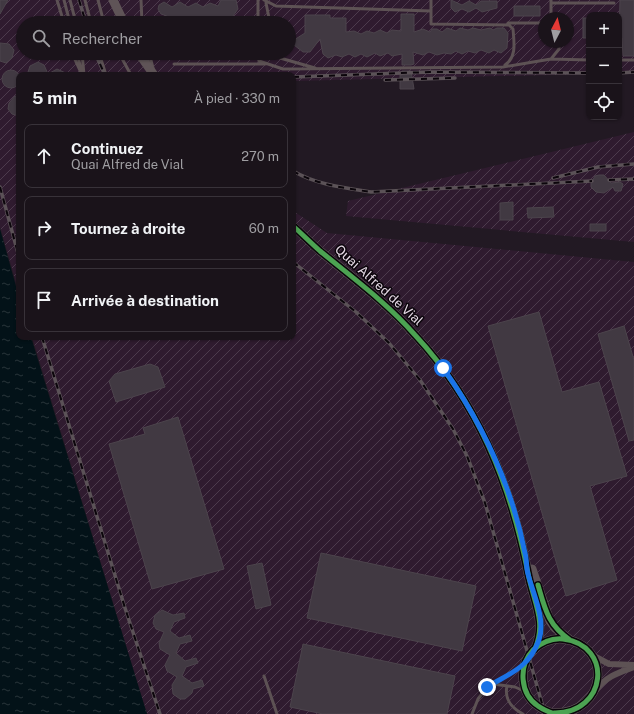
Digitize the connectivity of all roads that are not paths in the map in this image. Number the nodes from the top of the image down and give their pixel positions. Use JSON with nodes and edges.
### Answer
{"nodes":[{"id":1,"x":57,"y":0,"type":"edge"},
{"id":2,"x":64,"y":0,"type":"edge"},
{"id":3,"x":70,"y":0,"type":"edge"},
{"id":4,"x":85,"y":0,"type":"edge"},
{"id":5,"x":98,"y":0,"type":"edge"},
{"id":6,"x":114,"y":0,"type":"edge"},
{"id":7,"x":141,"y":0,"type":"edge"},
{"id":8,"x":258,"y":0,"type":"edge"},
{"id":9,"x":431,"y":0,"type":"edge"},
{"id":10,"x":265,"y":1,"type":"edge"},
{"id":11,"x":551,"y":1,"type":"edge"},
{"id":12,"x":614,"y":3,"type":"dead end"},
{"id":13,"x":431,"y":11,"type":"junction"},
{"id":14,"x":551,"y":12,"type":"edge"},
{"id":15,"x":62,"y":16,"type":"edge"},
{"id":16,"x":68,"y":16,"type":"edge"},
{"id":17,"x":74,"y":16,"type":"edge"},
{"id":18,"x":89,"y":16,"type":"edge"},
{"id":19,"x":102,"y":16,"type":"edge"},
{"id":20,"x":121,"y":16,"type":"edge"},
{"id":21,"x":142,"y":16,"type":"edge"},
{"id":22,"x":258,"y":16,"type":"edge"},
{"id":23,"x":268,"y":16,"type":"edge"},
{"id":24,"x":506,"y":23,"type":"junction"},
{"id":25,"x":538,"y":23,"type":"edge"},
{"id":26,"x":559,"y":48,"type":"edge"},
{"id":27,"x":550,"y":59,"type":"junction"},
{"id":28,"x":76,"y":60,"type":"edge"},
{"id":29,"x":80,"y":60,"type":"edge"},
{"id":30,"x":82,"y":60,"type":"edge"},
{"id":31,"x":101,"y":60,"type":"edge"},
{"id":32,"x":124,"y":60,"type":"edge"},
{"id":33,"x":144,"y":60,"type":"edge"},
{"id":34,"x":146,"y":60,"type":"edge"},
{"id":35,"x":259,"y":60,"type":"edge"},
{"id":36,"x":287,"y":60,"type":"edge"},
{"id":37,"x":586,"y":60,"type":"edge"},
{"id":38,"x":622,"y":60,"type":"edge"},
{"id":39,"x":634,"y":60,"type":"edge"},
{"id":40,"x":174,"y":64,"type":"dead end"},
{"id":41,"x":269,"y":64,"type":"junction"},
{"id":42,"x":503,"y":67,"type":"junction"},
{"id":43,"x":319,"y":69,"type":"junction"},
{"id":44,"x":82,"y":72,"type":"edge"},
{"id":45,"x":82,"y":72,"type":"edge"},
{"id":46,"x":83,"y":72,"type":"edge"},
{"id":47,"x":105,"y":72,"type":"edge"},
{"id":48,"x":130,"y":72,"type":"edge"},
{"id":49,"x":147,"y":72,"type":"edge"},
{"id":50,"x":153,"y":72,"type":"edge"},
{"id":51,"x":296,"y":229,"type":"edge"},
{"id":52,"x":296,"y":236,"type":"edge"},
{"id":53,"x":319,"y":250,"type":"junction"},
{"id":54,"x":525,"y":554,"type":"junction"},
{"id":55,"x":570,"y":640,"type":"junction"},
{"id":56,"x":534,"y":649,"type":"junction"},
{"id":57,"x":591,"y":654,"type":"junction"},
{"id":58,"x":526,"y":661,"type":"junction"},
{"id":59,"x":634,"y":666,"type":"edge"},
{"id":60,"x":264,"y":676,"type":"dead end"},
{"id":61,"x":492,"y":684,"type":"junction"},
{"id":62,"x":508,"y":686,"type":"junction"},
{"id":63,"x":595,"y":691,"type":"junction"},
{"id":64,"x":526,"y":692,"type":"junction"},
{"id":65,"x":585,"y":705,"type":"junction"},
{"id":66,"x":277,"y":714,"type":"edge"},
{"id":67,"x":472,"y":714,"type":"edge"},
{"id":68,"x":523,"y":714,"type":"edge"},
{"id":69,"x":554,"y":714,"type":"edge"},
{"id":70,"x":582,"y":714,"type":"edge"}],
"edges":[{"from":1,"to":15,"type":"lane"},
{"from":2,"to":16,"type":"lane"},
{"from":3,"to":17,"type":"lane"},
{"from":4,"to":18,"type":"lane"},
{"from":5,"to":19,"type":"lane"},
{"from":6,"to":20,"type":"main road"},
{"from":7,"to":21,"type":"lane"},
{"from":8,"to":22,"type":"lane"},
{"from":9,"to":13,"type":"lane"},
{"from":10,"to":13,"type":"lane"},
{"from":10,"to":23,"type":"lane"},
{"from":11,"to":12,"type":"lane"},
{"from":11,"to":14,"type":"lane"},
{"from":13,"to":24,"type":"lane"},
{"from":24,"to":25,"type":"lane"},
{"from":24,"to":42,"type":"lane"},
{"from":26,"to":27,"type":"lane"},
{"from":27,"to":37,"type":"lane"},
{"from":27,"to":42,"type":"lane"},
{"from":28,"to":44,"type":"lane"},
{"from":29,"to":45,"type":"lane"},
{"from":30,"to":46,"type":"lane"},
{"from":31,"to":47,"type":"lane"},
{"from":32,"to":48,"type":"lane"},
{"from":33,"to":49,"type":"main road"},
{"from":34,"to":50,"type":"main road"},
{"from":35,"to":41,"type":"lane"},
{"from":36,"to":43,"type":"lane"},
{"from":38,"to":39,"type":"lane"},
{"from":40,"to":41,"type":"lane"},
{"from":41,"to":43,"type":"lane"},
{"from":42,"to":43,"type":"lane"},
{"from":51,"to":53,"type":"main road","name":"Quai Alfred de Vial"},
{"from":52,"to":53,"type":"main road","name":"Quai Alfred de Vial"},
{"from":53,"to":54,"type":"main road","name":"Quai Alfred de Vial"},
{"from":54,"to":55,"type":"main road","name":"Quai Alfred de Vial"},
{"from":54,"to":56,"type":"main road","name":"Quai Alfred de Vial"},
{"from":55,"to":56,"type":"main road"},
{"from":55,"to":57,"type":"main road"},
{"from":56,"to":58,"type":"main road"},
{"from":57,"to":59,"type":"street"},
{"from":57,"to":63,"type":"main road"},
{"from":58,"to":61,"type":"lane"},
{"from":58,"to":64,"type":"main road"},
{"from":59,"to":63,"type":"street"},
{"from":60,"to":66,"type":"lane"},
{"from":61,"to":62,"type":"lane"},
{"from":61,"to":67,"type":"lane"},
{"from":62,"to":64,"type":"lane"},
{"from":62,"to":68,"type":"lane"},
{"from":63,"to":65,"type":"main road"},
{"from":64,"to":69,"type":"main road"},
{"from":65,"to":69,"type":"main road"},
{"from":65,"to":70,"type":"main road"}]}
